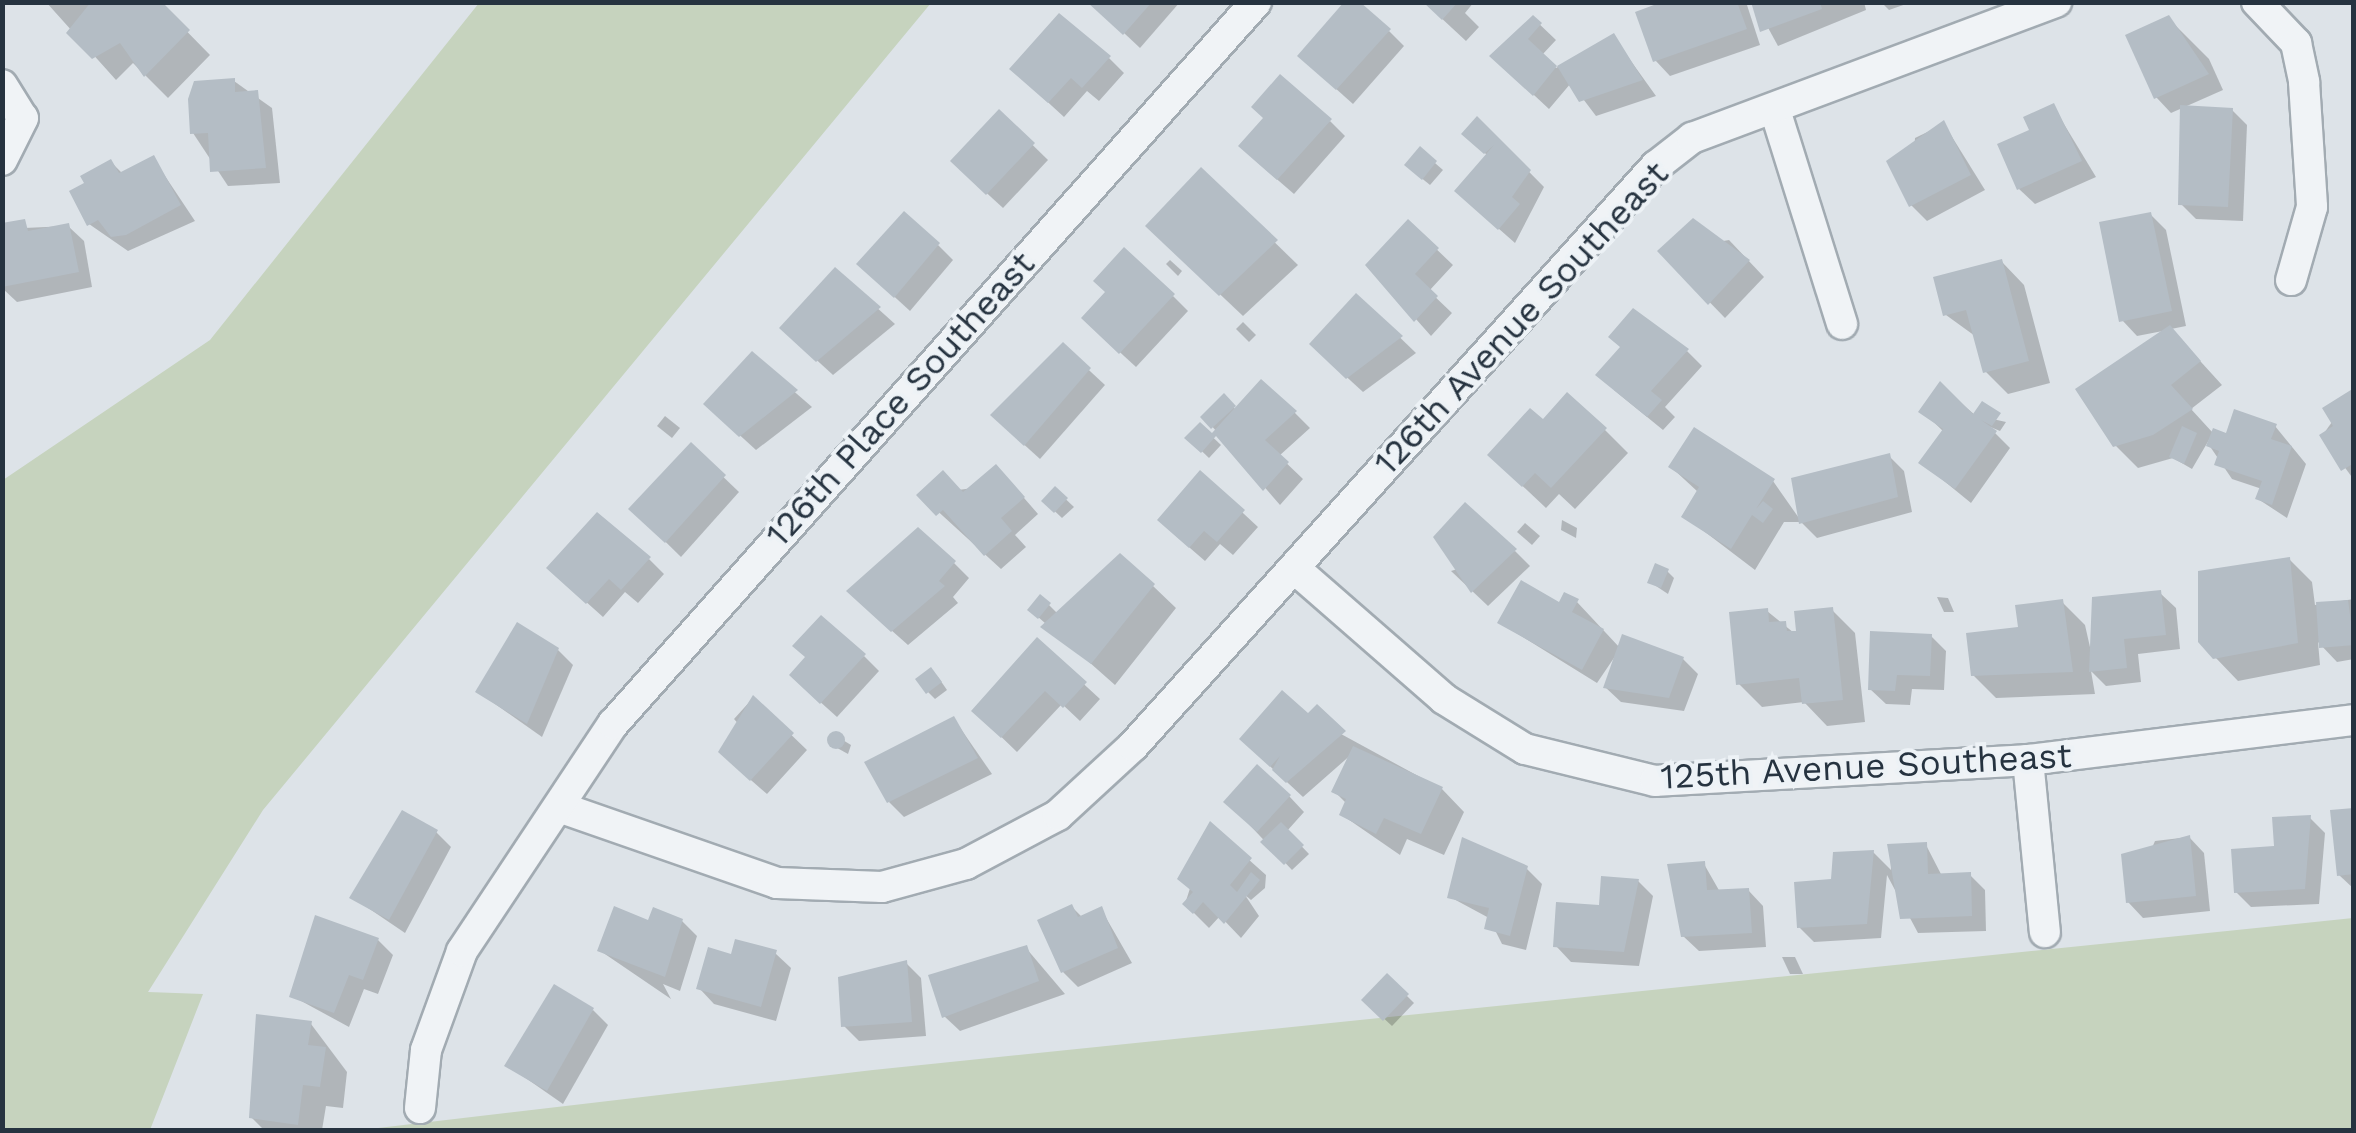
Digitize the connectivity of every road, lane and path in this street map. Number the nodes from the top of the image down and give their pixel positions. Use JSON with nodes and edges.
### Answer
{"nodes":[{"id":1,"x":1256,"y":2,"type":"edge"},
{"id":2,"x":2056,"y":2,"type":"edge"},
{"id":3,"x":2257,"y":2,"type":"edge"},
{"id":4,"x":2,"y":85,"type":"edge"},
{"id":5,"x":1776,"y":113,"type":"junction"},
{"id":6,"x":2,"y":160,"type":"edge"},
{"id":7,"x":2291,"y":280,"type":"dead end"},
{"id":8,"x":1842,"y":324,"type":"dead end"},
{"id":9,"x":1294,"y":568,"type":"junction"},
{"id":10,"x":2354,"y":720,"type":"edge"},
{"id":11,"x":2028,"y":760,"type":"junction"},
{"id":12,"x":559,"y":807,"type":"junction"},
{"id":13,"x":2045,"y":932,"type":"dead end"},
{"id":14,"x":420,"y":1108,"type":"dead end"}],
"edges":[{"from":1,"to":12,"type":"street","name":"126th Place Southeast"},
{"from":2,"to":5,"type":"street","name":"126th Avenue Southeast"},
{"from":3,"to":7,"type":"street"},
{"from":4,"to":6,"type":"street"},
{"from":5,"to":8,"type":"street"},
{"from":5,"to":9,"type":"street","name":"126th Avenue Southeast"},
{"from":9,"to":11,"type":"street","name":"125th Avenue Southeast"},
{"from":9,"to":12,"type":"street"},
{"from":10,"to":11,"type":"street","name":"125th Avenue Southeast"},
{"from":11,"to":13,"type":"street"},
{"from":12,"to":14,"type":"street","name":"126th Place Southeast"}]}
